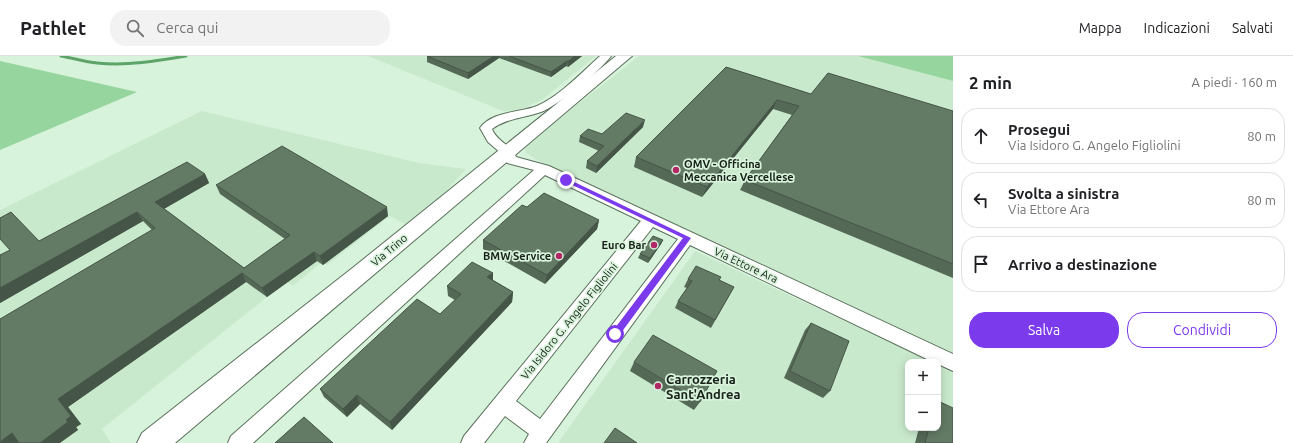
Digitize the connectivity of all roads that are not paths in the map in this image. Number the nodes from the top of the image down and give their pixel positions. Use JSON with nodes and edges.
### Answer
{"nodes":[{"id":1,"x":606,"y":56,"type":"edge"},
{"id":2,"x":616,"y":56,"type":"edge"},
{"id":3,"x":625,"y":56,"type":"edge"},
{"id":4,"x":635,"y":56,"type":"edge"},
{"id":5,"x":592,"y":84,"type":"junction"},
{"id":6,"x":508,"y":152,"type":"junction"},
{"id":7,"x":541,"y":168,"type":"junction"},
{"id":8,"x":650,"y":220,"type":"junction"},
{"id":9,"x":687,"y":238,"type":"junction"},
{"id":10,"x":953,"y":363,"type":"edge"},
{"id":11,"x":503,"y":403,"type":"junction"},
{"id":12,"x":538,"y":437,"type":"edge"},
{"id":13,"x":152,"y":443,"type":"edge"},
{"id":14,"x":238,"y":443,"type":"edge"},
{"id":15,"x":471,"y":443,"type":"edge"}],
"edges":[{"from":1,"to":6,"type":"street","name":"Via Ettore Ara"},
{"from":2,"to":5,"type":"main road"},
{"from":3,"to":5,"type":"main road","name":"Via Trino"},
{"from":4,"to":5,"type":"main road"},
{"from":5,"to":6,"type":"main road","name":"Via Trino"},
{"from":6,"to":7,"type":"street","name":"Via Ettore Ara"},
{"from":6,"to":13,"type":"main road","name":"Via Trino"},
{"from":7,"to":8,"type":"street","name":"Via Ettore Ara"},
{"from":7,"to":14,"type":"street"},
{"from":8,"to":9,"type":"street","name":"Via Ettore Ara"},
{"from":8,"to":11,"type":"street","name":"Via Isidoro G. Angelo Figliolini"},
{"from":9,"to":10,"type":"street","name":"Via Ettore Ara"},
{"from":9,"to":12,"type":"street"},
{"from":11,"to":12,"type":"street"},
{"from":11,"to":15,"type":"street","name":"Via Isidoro G. Angelo Figliolini"}]}
